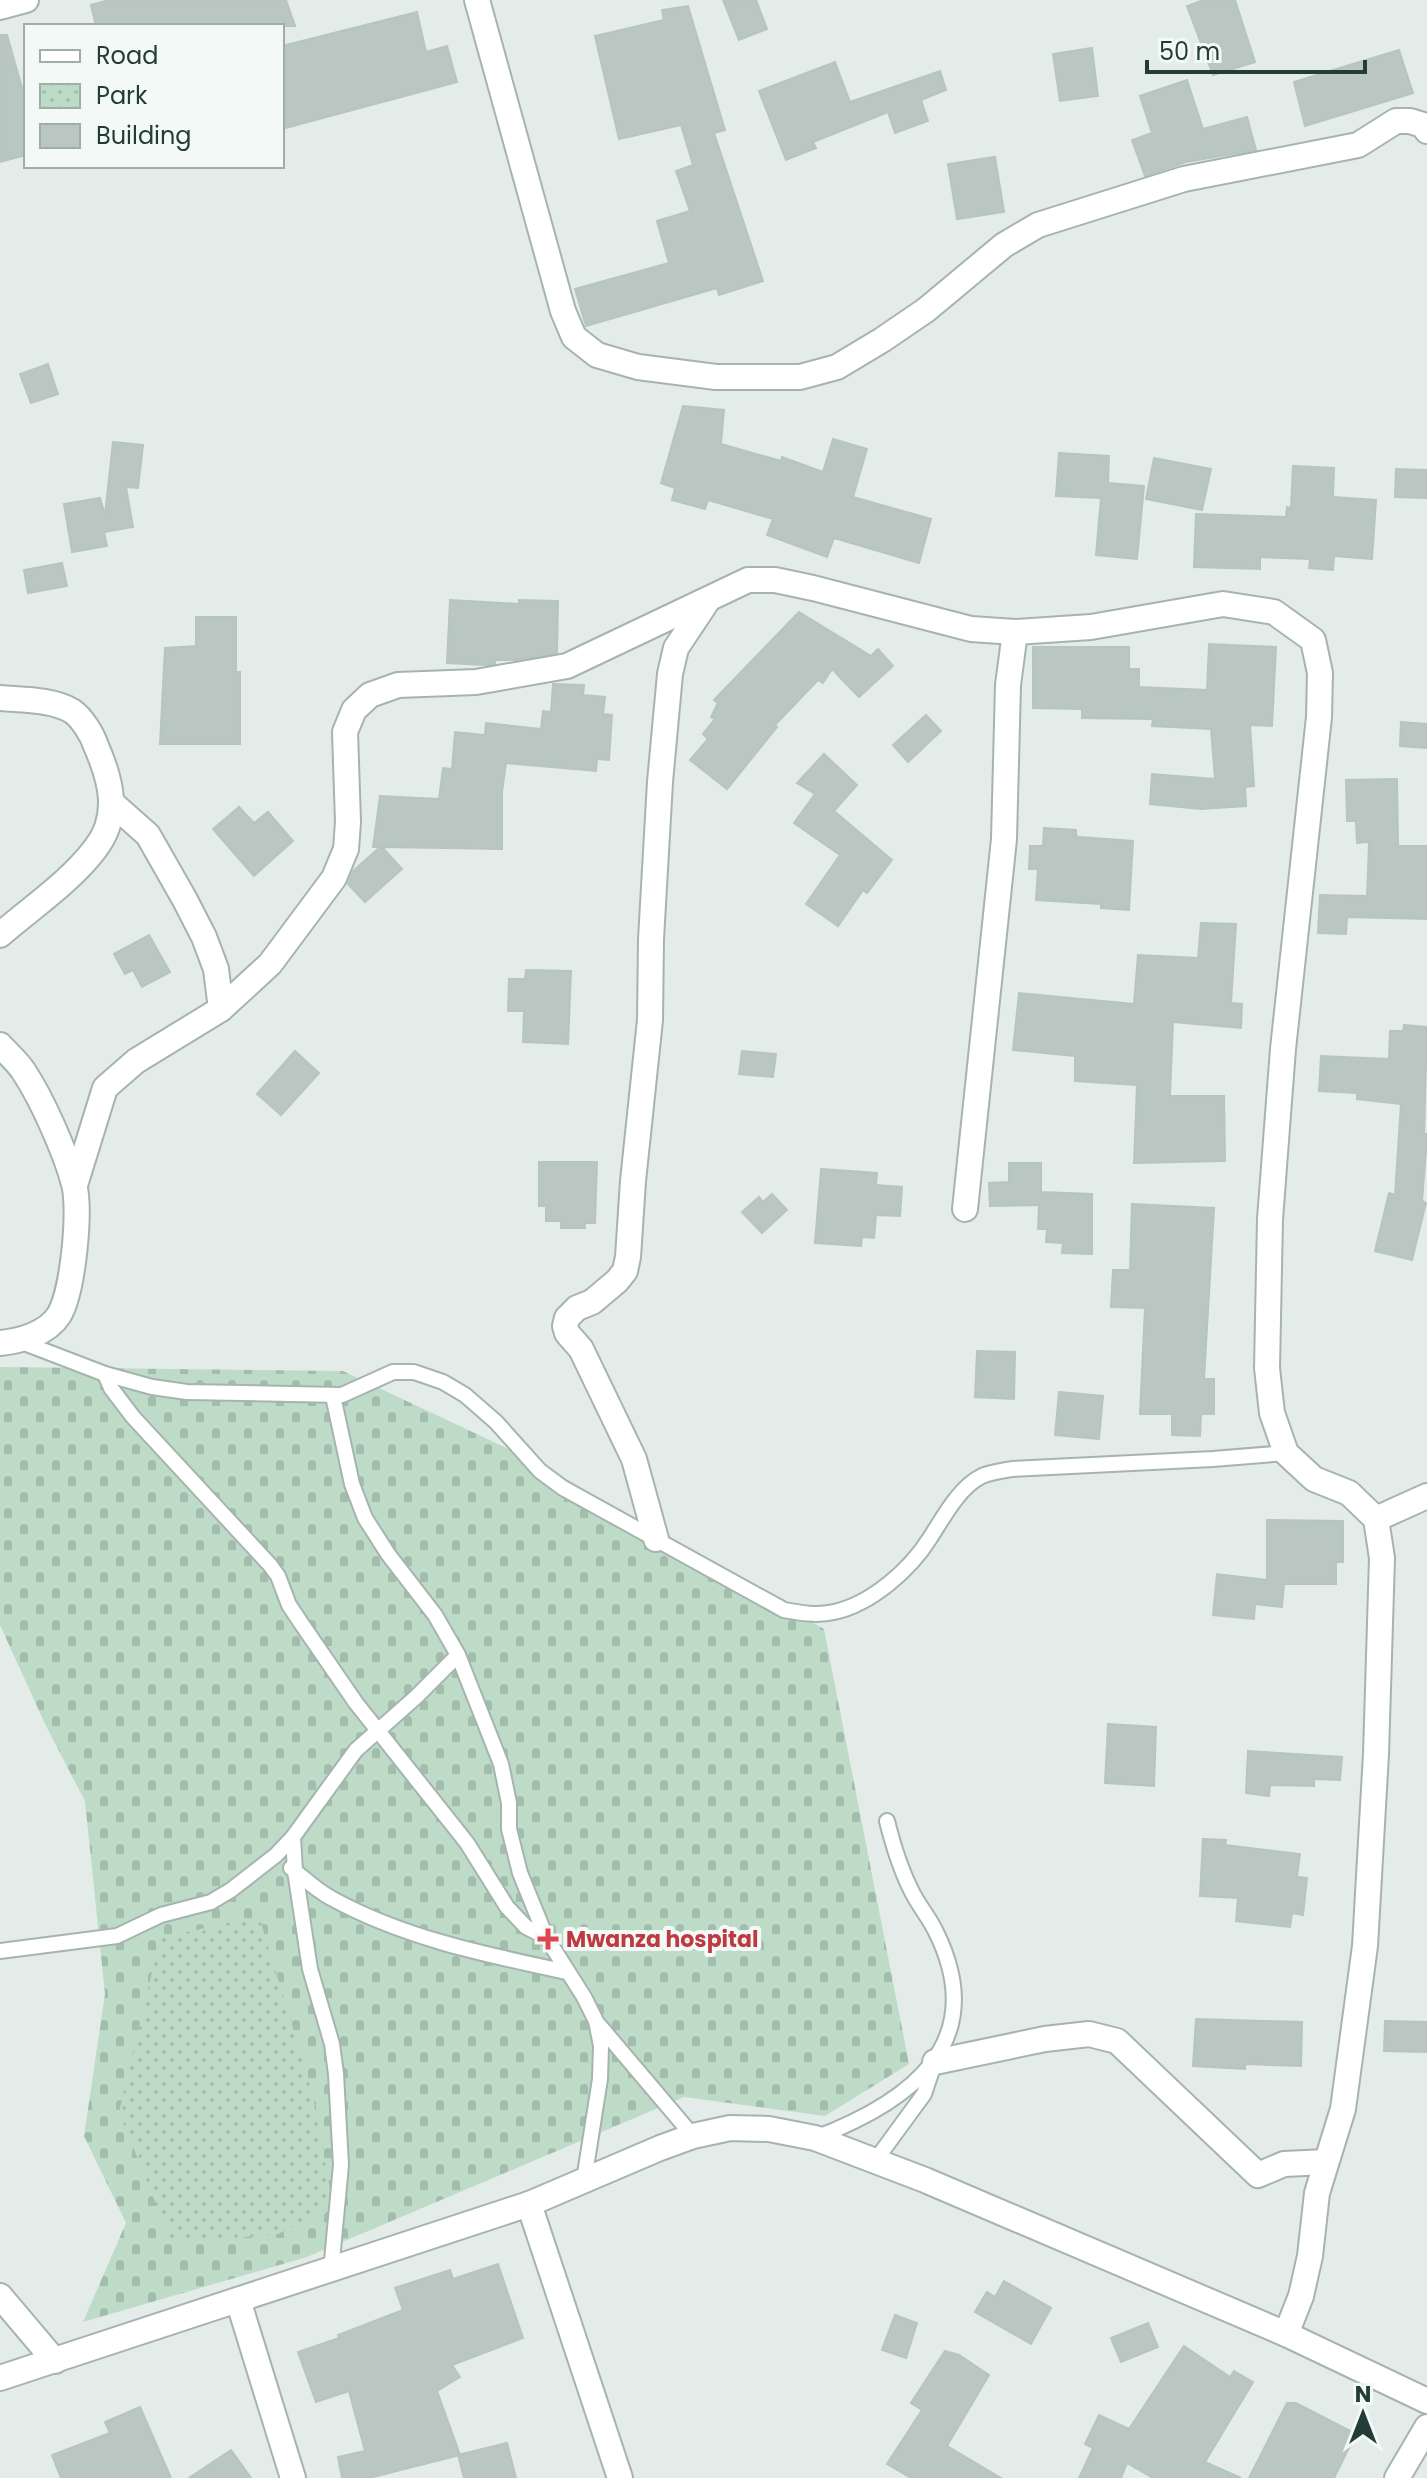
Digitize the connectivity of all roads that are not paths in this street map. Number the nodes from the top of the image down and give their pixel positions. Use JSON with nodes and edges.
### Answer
{"nodes":[{"id":1,"x":26,"y":0,"type":"edge"},
{"id":2,"x":478,"y":0,"type":"edge"},
{"id":3,"x":0,"y":7,"type":"edge"},
{"id":4,"x":1427,"y":131,"type":"edge"},
{"id":5,"x":710,"y":598,"type":"junction"},
{"id":6,"x":1015,"y":632,"type":"junction"},
{"id":7,"x":0,"y":698,"type":"edge"},
{"id":8,"x":112,"y":803,"type":"junction"},
{"id":9,"x":0,"y":935,"type":"edge"},
{"id":10,"x":221,"y":1009,"type":"junction"},
{"id":11,"x":0,"y":1045,"type":"edge"},
{"id":12,"x":75,"y":1185,"type":"junction"},
{"id":13,"x":965,"y":1209,"type":"dead end"},
{"id":14,"x":9,"y":1342,"type":"edge"},
{"id":15,"x":105,"y":1374,"type":"junction"},
{"id":16,"x":333,"y":1396,"type":"junction"},
{"id":17,"x":1286,"y":1453,"type":"junction"},
{"id":18,"x":1427,"y":1496,"type":"edge"},
{"id":19,"x":1376,"y":1519,"type":"junction"},
{"id":20,"x":656,"y":1539,"type":"junction"},
{"id":21,"x":458,"y":1655,"type":"junction"},
{"id":22,"x":379,"y":1731,"type":"junction"},
{"id":23,"x":887,"y":1821,"type":"dead end"},
{"id":24,"x":293,"y":1837,"type":"junction"},
{"id":25,"x":276,"y":1855,"type":"junction"},
{"id":26,"x":295,"y":1871,"type":"junction"},
{"id":27,"x":546,"y":1937,"type":"junction"},
{"id":28,"x":0,"y":1951,"type":"edge"},
{"id":29,"x":567,"y":1972,"type":"junction"},
{"id":30,"x":596,"y":2021,"type":"junction"},
{"id":31,"x":935,"y":2062,"type":"junction"},
{"id":32,"x":693,"y":2136,"type":"junction"},
{"id":33,"x":815,"y":2138,"type":"junction"},
{"id":34,"x":875,"y":2161,"type":"junction"},
{"id":35,"x":1326,"y":2162,"type":"junction"},
{"id":36,"x":584,"y":2180,"type":"junction"},
{"id":37,"x":529,"y":2204,"type":"junction"},
{"id":38,"x":331,"y":2271,"type":"junction"},
{"id":39,"x":0,"y":2296,"type":"edge"},
{"id":40,"x":238,"y":2300,"type":"junction"},
{"id":41,"x":1286,"y":2334,"type":"junction"},
{"id":42,"x":55,"y":2361,"type":"junction"},
{"id":43,"x":0,"y":2378,"type":"edge"},
{"id":44,"x":1427,"y":2401,"type":"edge"},
{"id":45,"x":1427,"y":2427,"type":"edge"},
{"id":46,"x":293,"y":2478,"type":"edge"},
{"id":47,"x":620,"y":2478,"type":"edge"},
{"id":48,"x":1397,"y":2478,"type":"edge"}],
"edges":[{"from":1,"to":3,"type":"street"},
{"from":2,"to":4,"type":"street"},
{"from":5,"to":6,"type":"street"},
{"from":5,"to":10,"type":"street"},
{"from":5,"to":20,"type":"street"},
{"from":6,"to":13,"type":"street"},
{"from":6,"to":17,"type":"street"},
{"from":7,"to":8,"type":"street"},
{"from":8,"to":9,"type":"street"},
{"from":8,"to":10,"type":"street"},
{"from":10,"to":12,"type":"street"},
{"from":11,"to":12,"type":"street"},
{"from":12,"to":14,"type":"street"},
{"from":14,"to":15,"type":"lane"},
{"from":15,"to":16,"type":"lane"},
{"from":15,"to":22,"type":"lane"},
{"from":16,"to":20,"type":"lane"},
{"from":16,"to":21,"type":"lane"},
{"from":17,"to":19,"type":"street"},
{"from":17,"to":20,"type":"lane"},
{"from":18,"to":19,"type":"street"},
{"from":19,"to":35,"type":"street"},
{"from":21,"to":22,"type":"lane"},
{"from":21,"to":27,"type":"lane"},
{"from":22,"to":24,"type":"lane"},
{"from":22,"to":27,"type":"lane"},
{"from":23,"to":31,"type":"lane"},
{"from":24,"to":25,"type":"lane"},
{"from":24,"to":26,"type":"lane"},
{"from":25,"to":26,"type":"lane"},
{"from":25,"to":28,"type":"lane"},
{"from":26,"to":29,"type":"lane"},
{"from":26,"to":38,"type":"lane"},
{"from":27,"to":29,"type":"lane"},
{"from":29,"to":30,"type":"lane"},
{"from":30,"to":32,"type":"lane"},
{"from":30,"to":36,"type":"lane"},
{"from":31,"to":33,"type":"lane"},
{"from":31,"to":34,"type":"lane"},
{"from":31,"to":35,"type":"street"},
{"from":32,"to":33,"type":"street"},
{"from":32,"to":36,"type":"street"},
{"from":33,"to":34,"type":"street"},
{"from":34,"to":41,"type":"street"},
{"from":35,"to":41,"type":"street"},
{"from":36,"to":37,"type":"street"},
{"from":37,"to":38,"type":"street"},
{"from":37,"to":47,"type":"street"},
{"from":38,"to":40,"type":"street"},
{"from":39,"to":42,"type":"street"},
{"from":40,"to":42,"type":"street"},
{"from":40,"to":46,"type":"street"},
{"from":41,"to":44,"type":"street"},
{"from":42,"to":43,"type":"street"},
{"from":45,"to":48,"type":"street"}]}
